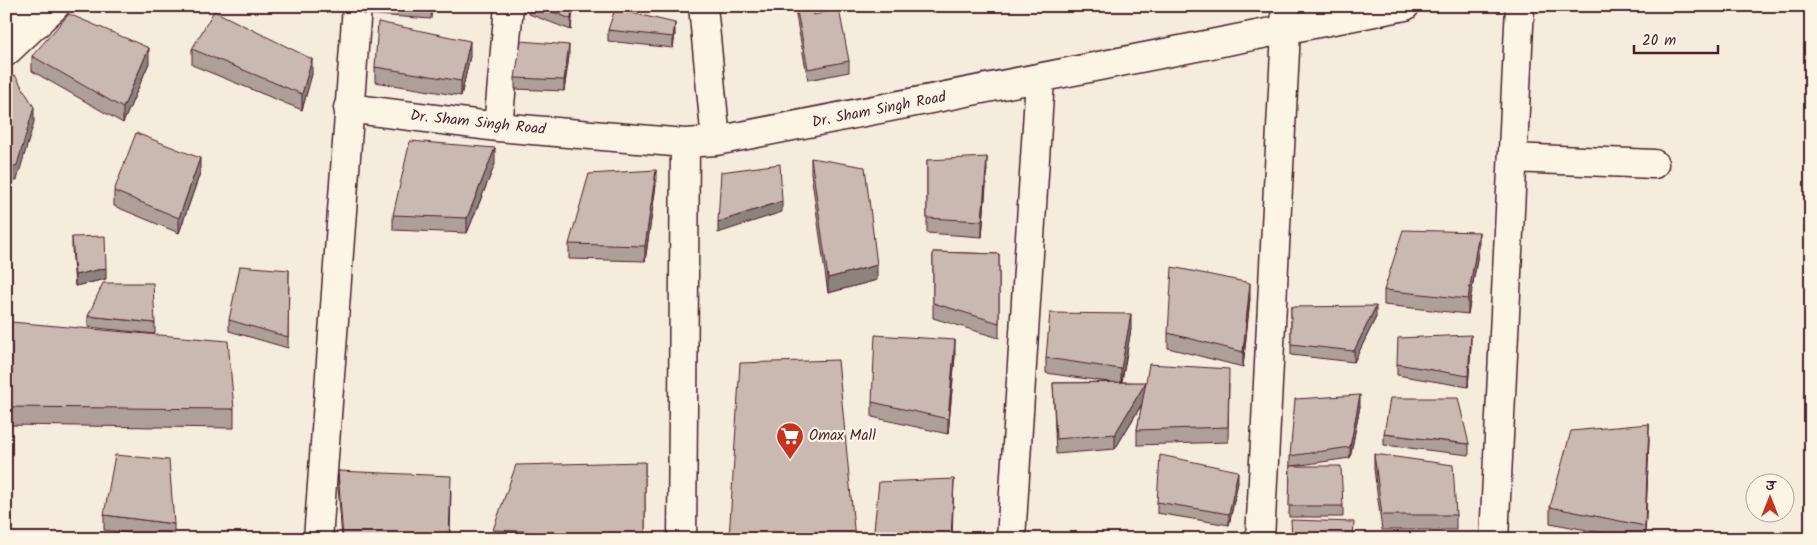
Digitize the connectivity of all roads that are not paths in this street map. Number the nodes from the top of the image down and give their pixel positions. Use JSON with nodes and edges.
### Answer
{"nodes":[{"id":1,"x":356,"y":6,"type":"edge"},
{"id":2,"x":509,"y":6,"type":"edge"},
{"id":3,"x":702,"y":6,"type":"edge"},
{"id":4,"x":1405,"y":6,"type":"edge"},
{"id":5,"x":1520,"y":6,"type":"edge"},
{"id":6,"x":6,"y":13,"type":"edge"},
{"id":7,"x":46,"y":15,"type":"edge"},
{"id":8,"x":1286,"y":18,"type":"edge"},
{"id":9,"x":6,"y":52,"type":"edge"},
{"id":10,"x":1040,"y":79,"type":"junction"},
{"id":11,"x":348,"y":108,"type":"junction"},
{"id":12,"x":498,"y":127,"type":"junction"},
{"id":13,"x":716,"y":141,"type":"junction"},
{"id":14,"x":685,"y":143,"type":"junction"},
{"id":15,"x":1513,"y":158,"type":"junction"},
{"id":16,"x":1654,"y":164,"type":"dead end"},
{"id":17,"x":318,"y":539,"type":"edge"},
{"id":18,"x":682,"y":539,"type":"edge"},
{"id":19,"x":1011,"y":539,"type":"edge"},
{"id":20,"x":1260,"y":539,"type":"edge"},
{"id":21,"x":1494,"y":539,"type":"edge"}],
"edges":[{"from":1,"to":11,"type":"street"},
{"from":2,"to":12,"type":"street"},
{"from":3,"to":13,"type":"street"},
{"from":4,"to":8,"type":"street","name":"Dr. Sham Singh Road"},
{"from":5,"to":15,"type":"street"},
{"from":6,"to":7,"type":"street"},
{"from":7,"to":9,"type":"street"},
{"from":8,"to":10,"type":"street","name":"Dr. Sham Singh Road"},
{"from":8,"to":20,"type":"street"},
{"from":10,"to":13,"type":"street","name":"Dr. Sham Singh Road"},
{"from":10,"to":19,"type":"street"},
{"from":11,"to":12,"type":"street","name":"Dr. Sham Singh Road"},
{"from":11,"to":17,"type":"street"},
{"from":12,"to":14,"type":"street","name":"Dr. Sham Singh Road"},
{"from":13,"to":14,"type":"street","name":"Dr. Sham Singh Road"},
{"from":14,"to":18,"type":"street"},
{"from":15,"to":16,"type":"street"},
{"from":15,"to":21,"type":"street"}]}
